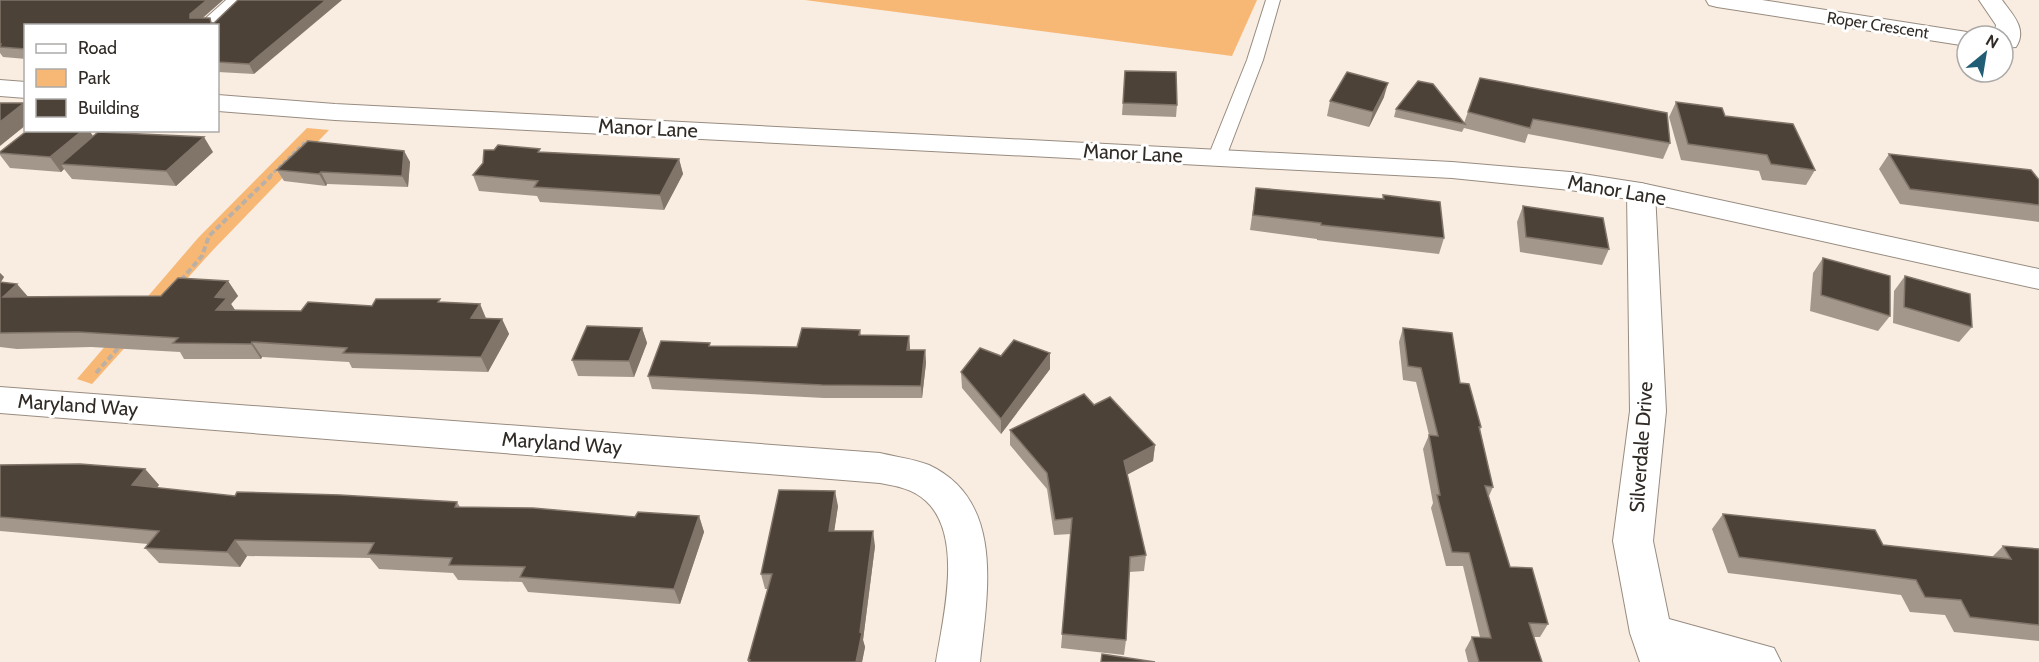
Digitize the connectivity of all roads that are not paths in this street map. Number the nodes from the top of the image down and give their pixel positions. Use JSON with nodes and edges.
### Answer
{"nodes":[{"id":1,"x":240,"y":0,"type":"edge"},
{"id":2,"x":1273,"y":0,"type":"edge"},
{"id":3,"x":1717,"y":0,"type":"edge"},
{"id":4,"x":1990,"y":0,"type":"edge"},
{"id":5,"x":211,"y":24,"type":"edge"},
{"id":6,"x":2007,"y":24,"type":"edge"},
{"id":7,"x":1955,"y":37,"type":"edge"},
{"id":8,"x":0,"y":88,"type":"edge"},
{"id":9,"x":24,"y":90,"type":"edge"},
{"id":10,"x":219,"y":103,"type":"edge"},
{"id":11,"x":1217,"y":157,"type":"junction"},
{"id":12,"x":1641,"y":192,"type":"junction"},
{"id":13,"x":2039,"y":279,"type":"edge"},
{"id":14,"x":0,"y":400,"type":"edge"},
{"id":15,"x":1657,"y":648,"type":"edge"},
{"id":16,"x":958,"y":662,"type":"edge"},
{"id":17,"x":1759,"y":662,"type":"edge"}],
"edges":[{"from":1,"to":5,"type":"street"},
{"from":2,"to":11,"type":"lane"},
{"from":3,"to":7,"type":"street","name":"Roper Crescent"},
{"from":4,"to":6,"type":"street"},
{"from":8,"to":9,"type":"street"},
{"from":10,"to":11,"type":"street","name":"Manor Lane"},
{"from":11,"to":12,"type":"street","name":"Manor Lane"},
{"from":12,"to":13,"type":"street","name":"Manor Lane"},
{"from":12,"to":15,"type":"street","name":"Silverdale Drive"},
{"from":14,"to":16,"type":"street","name":"Maryland Way"},
{"from":15,"to":17,"type":"street"}]}
